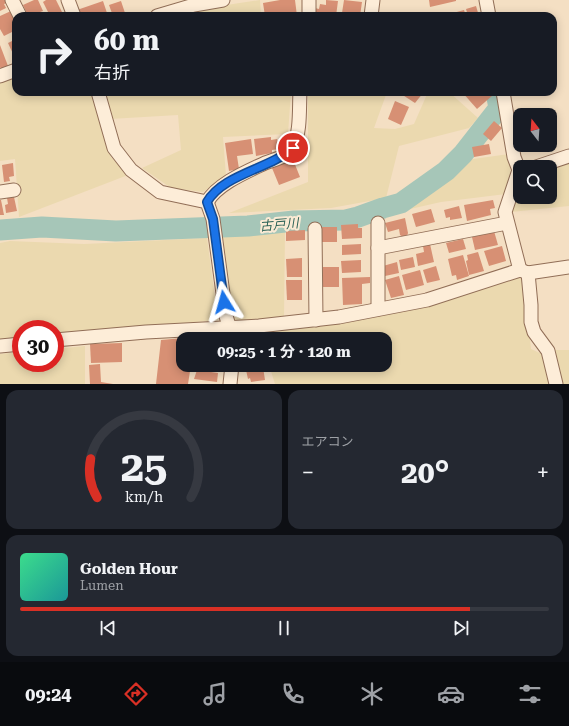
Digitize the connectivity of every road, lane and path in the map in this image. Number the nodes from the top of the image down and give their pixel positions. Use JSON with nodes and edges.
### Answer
{"nodes":[{"id":1,"x":12,"y":0,"type":"edge"},
{"id":2,"x":68,"y":0,"type":"edge"},
{"id":3,"x":223,"y":0,"type":"edge"},
{"id":4,"x":309,"y":0,"type":"edge"},
{"id":5,"x":373,"y":0,"type":"edge"},
{"id":6,"x":486,"y":0,"type":"edge"},
{"id":7,"x":18,"y":12,"type":"edge"},
{"id":8,"x":72,"y":12,"type":"edge"},
{"id":9,"x":170,"y":12,"type":"edge"},
{"id":10,"x":309,"y":12,"type":"edge"},
{"id":11,"x":372,"y":12,"type":"edge"},
{"id":12,"x":488,"y":12,"type":"edge"},
{"id":13,"x":12,"y":72,"type":"edge"},
{"id":14,"x":0,"y":76,"type":"edge"},
{"id":15,"x":99,"y":96,"type":"edge"},
{"id":16,"x":300,"y":96,"type":"edge"},
{"id":17,"x":504,"y":96,"type":"edge"},
{"id":18,"x":569,"y":156,"type":"edge"},
{"id":19,"x":515,"y":160,"type":"edge"},
{"id":20,"x":557,"y":160,"type":"edge"},
{"id":21,"x":14,"y":190,"type":"dead end"},
{"id":22,"x":513,"y":190,"type":"edge"},
{"id":23,"x":0,"y":192,"type":"edge"},
{"id":24,"x":207,"y":202,"type":"junction"},
{"id":25,"x":507,"y":222,"type":"junction"},
{"id":26,"x":378,"y":223,"type":"dead end"},
{"id":27,"x":315,"y":229,"type":"dead end"},
{"id":28,"x":378,"y":248,"type":"junction"},
{"id":29,"x":569,"y":267,"type":"edge"},
{"id":30,"x":524,"y":272,"type":"junction"},
{"id":31,"x":378,"y":309,"type":"junction"},
{"id":32,"x":316,"y":320,"type":"junction"},
{"id":33,"x":176,"y":332,"type":"edge"},
{"id":34,"x":232,"y":332,"type":"edge"},
{"id":35,"x":238,"y":332,"type":"edge"},
{"id":36,"x":64,"y":339,"type":"edge"},
{"id":37,"x":12,"y":345,"type":"edge"},
{"id":38,"x":0,"y":346,"type":"edge"},
{"id":39,"x":231,"y":372,"type":"edge"},
{"id":40,"x":230,"y":384,"type":"edge"},
{"id":41,"x":556,"y":384,"type":"edge"}],
"edges":[{"from":1,"to":7,"type":"street"},
{"from":2,"to":8,"type":"street"},
{"from":3,"to":9,"type":"street"},
{"from":4,"to":10,"type":"street"},
{"from":5,"to":11,"type":"street"},
{"from":6,"to":12,"type":"street"},
{"from":13,"to":14,"type":"street"},
{"from":15,"to":24,"type":"street"},
{"from":16,"to":24,"type":"street"},
{"from":17,"to":19,"type":"street"},
{"from":18,"to":20,"type":"street"},
{"from":21,"to":23,"type":"street"},
{"from":22,"to":25,"type":"street"},
{"from":24,"to":34,"type":"street"},
{"from":25,"to":28,"type":"street"},
{"from":25,"to":30,"type":"street"},
{"from":26,"to":28,"type":"street"},
{"from":27,"to":32,"type":"street"},
{"from":28,"to":31,"type":"street"},
{"from":29,"to":30,"type":"street"},
{"from":30,"to":31,"type":"street"},
{"from":30,"to":41,"type":"street"},
{"from":31,"to":32,"type":"street"},
{"from":32,"to":35,"type":"street"},
{"from":33,"to":36,"type":"street"},
{"from":37,"to":38,"type":"street"},
{"from":39,"to":40,"type":"street"}]}
